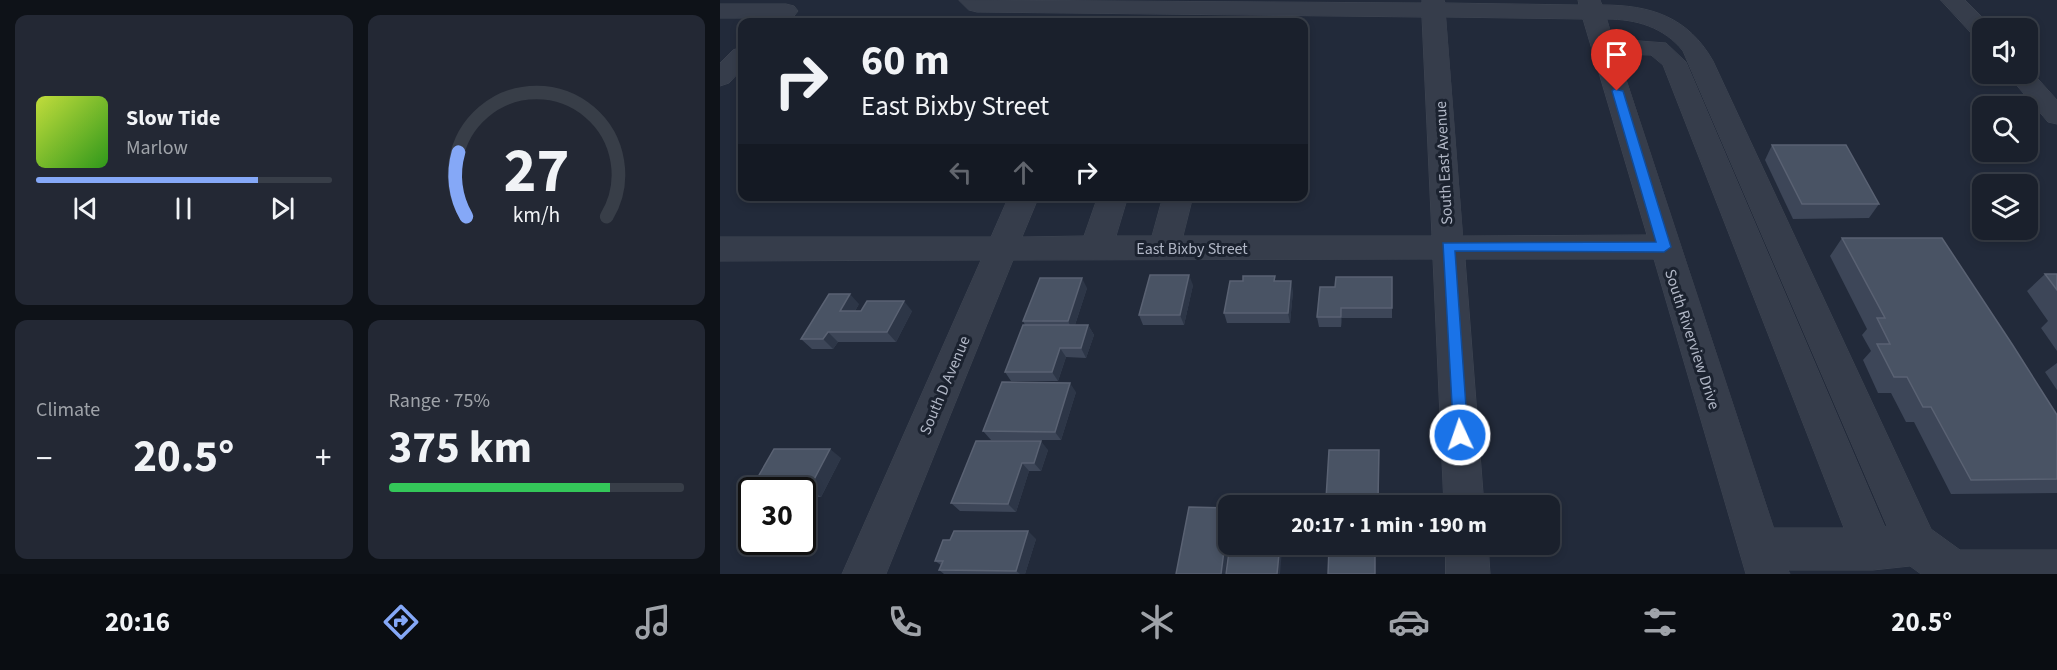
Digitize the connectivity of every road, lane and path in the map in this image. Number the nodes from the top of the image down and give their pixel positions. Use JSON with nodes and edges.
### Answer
{"nodes":[{"id":1,"x":970,"y":0,"type":"edge"},
{"id":2,"x":1952,"y":0,"type":"edge"},
{"id":3,"x":1270,"y":4,"type":"edge"},
{"id":4,"x":1434,"y":5,"type":"edge"},
{"id":5,"x":1590,"y":6,"type":"edge"},
{"id":6,"x":1108,"y":10,"type":"edge"},
{"id":7,"x":720,"y":11,"type":"edge"},
{"id":8,"x":785,"y":11,"type":"edge"},
{"id":9,"x":1226,"y":15,"type":"edge"},
{"id":10,"x":1972,"y":21,"type":"edge"},
{"id":11,"x":1604,"y":46,"type":"junction"},
{"id":12,"x":738,"y":59,"type":"edge"},
{"id":13,"x":720,"y":78,"type":"edge"},
{"id":14,"x":2029,"y":84,"type":"edge"},
{"id":15,"x":2057,"y":116,"type":"edge"},
{"id":16,"x":1022,"y":201,"type":"edge"},
{"id":17,"x":1111,"y":201,"type":"edge"},
{"id":18,"x":1177,"y":201,"type":"edge"},
{"id":19,"x":1097,"y":246,"type":"junction"},
{"id":20,"x":1448,"y":247,"type":"junction"},
{"id":21,"x":1664,"y":247,"type":"junction"},
{"id":22,"x":1002,"y":248,"type":"junction"},
{"id":23,"x":720,"y":249,"type":"edge"},
{"id":24,"x":1164,"y":249,"type":"junction"},
{"id":25,"x":1463,"y":495,"type":"edge"},
{"id":26,"x":1916,"y":544,"type":"junction"},
{"id":27,"x":1872,"y":549,"type":"junction"},
{"id":28,"x":1467,"y":555,"type":"edge"},
{"id":29,"x":1764,"y":562,"type":"edge"},
{"id":30,"x":2057,"y":572,"type":"edge"},
{"id":31,"x":864,"y":574,"type":"edge"},
{"id":32,"x":1468,"y":574,"type":"edge"}],
"edges":[{"from":1,"to":6,"type":"street"},
{"from":2,"to":10,"type":"street"},
{"from":3,"to":4,"type":"street"},
{"from":3,"to":9,"type":"street"},
{"from":4,"to":5,"type":"street"},
{"from":4,"to":20,"type":"street","name":"South East Avenue"},
{"from":5,"to":11,"type":"street","name":"South Riverview Drive"},
{"from":5,"to":26,"type":"street"},
{"from":6,"to":9,"type":"street"},
{"from":7,"to":8,"type":"street"},
{"from":11,"to":21,"type":"street","name":"South Riverview Drive"},
{"from":11,"to":27,"type":"street"},
{"from":12,"to":13,"type":"street"},
{"from":14,"to":15,"type":"street"},
{"from":16,"to":22,"type":"street","name":"South D Avenue"},
{"from":17,"to":19,"type":"street"},
{"from":18,"to":24,"type":"street"},
{"from":19,"to":22,"type":"street","name":"East Bixby Street"},
{"from":19,"to":24,"type":"street","name":"East Bixby Street"},
{"from":20,"to":21,"type":"street","name":"East Bixby Street"},
{"from":20,"to":24,"type":"street","name":"East Bixby Street"},
{"from":20,"to":25,"type":"street","name":"South East Avenue"},
{"from":21,"to":29,"type":"street","name":"South Riverview Drive"},
{"from":22,"to":23,"type":"street","name":"East Bixby Street"},
{"from":22,"to":31,"type":"street","name":"South D Avenue"},
{"from":26,"to":27,"type":"street"},
{"from":26,"to":30,"type":"street"},
{"from":27,"to":29,"type":"street"},
{"from":28,"to":32,"type":"street"}]}
